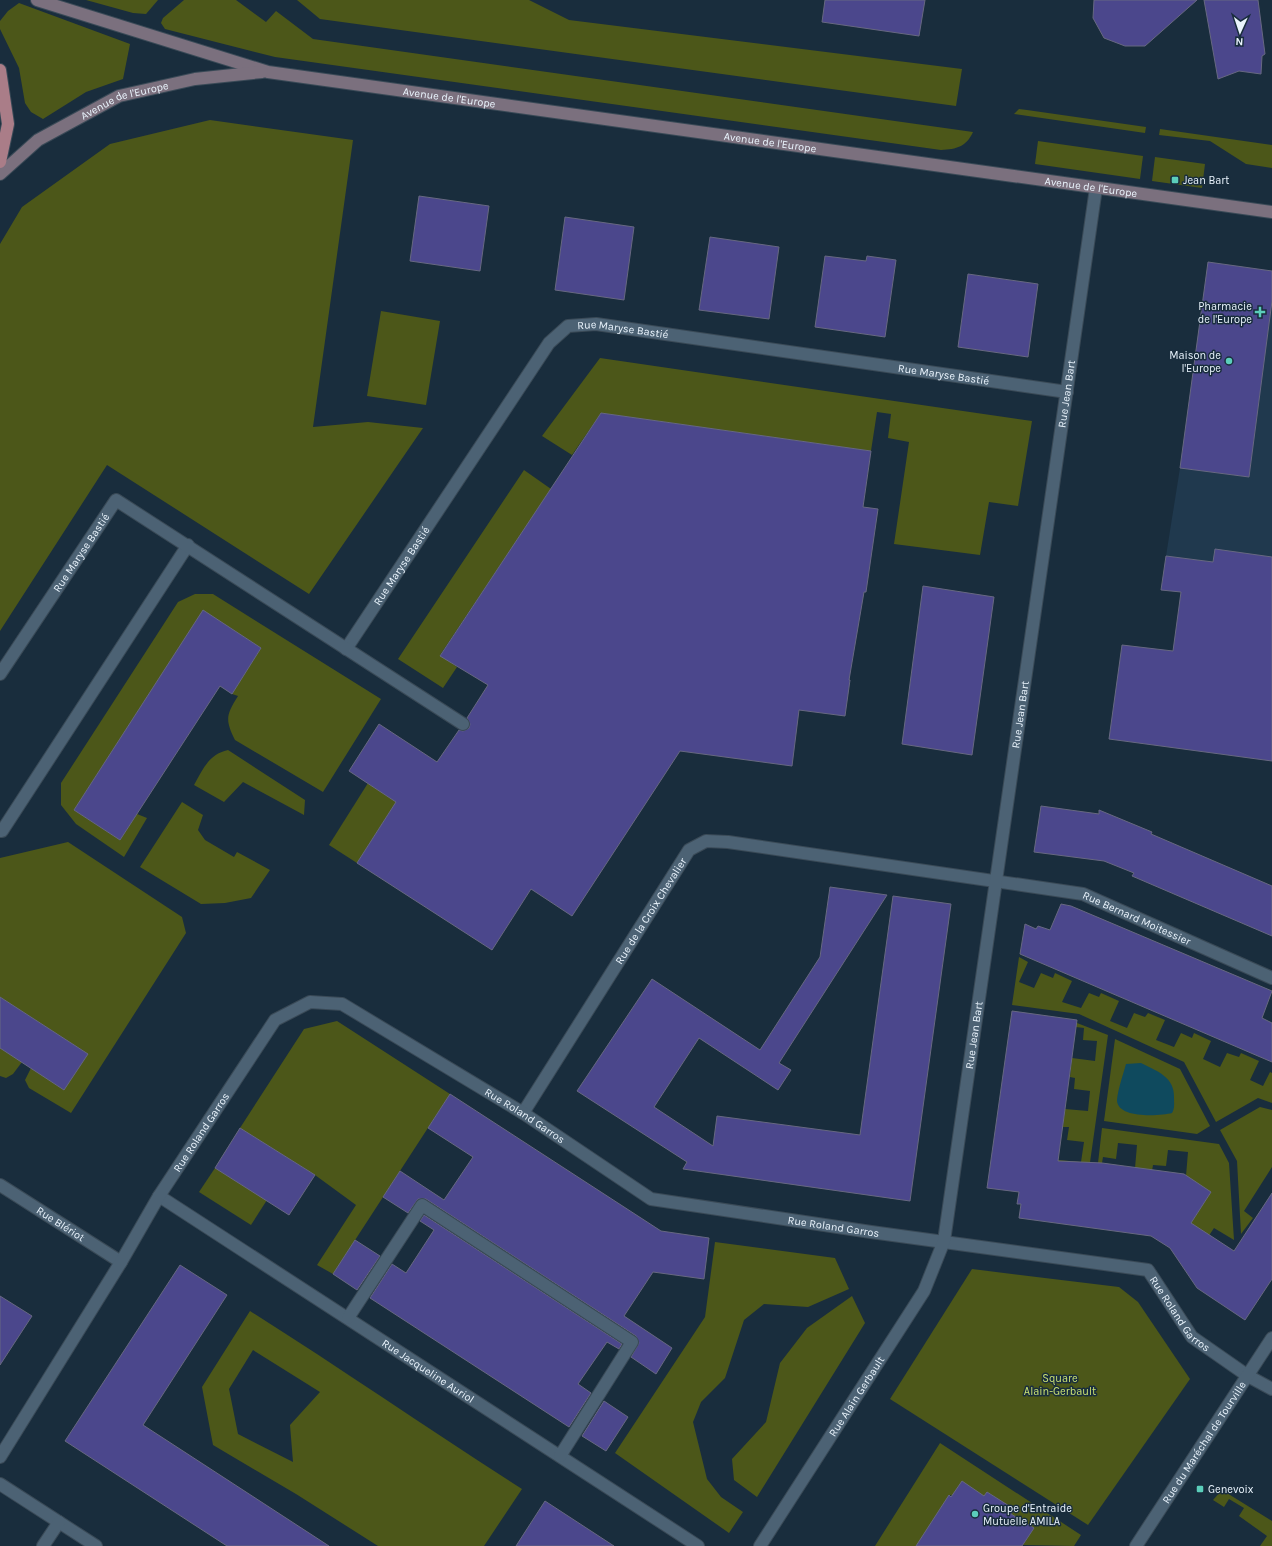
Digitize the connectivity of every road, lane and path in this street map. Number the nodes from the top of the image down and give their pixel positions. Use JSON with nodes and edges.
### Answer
{"nodes":[{"id":1,"x":37,"y":0,"type":"edge"},
{"id":2,"x":0,"y":70,"type":"edge"},
{"id":3,"x":268,"y":72,"type":"junction"},
{"id":4,"x":0,"y":162,"type":"edge"},
{"id":5,"x":0,"y":174,"type":"edge"},
{"id":6,"x":1096,"y":188,"type":"junction"},
{"id":7,"x":1272,"y":212,"type":"edge"},
{"id":8,"x":1067,"y":392,"type":"junction"},
{"id":9,"x":188,"y":545,"type":"junction"},
{"id":10,"x":346,"y":649,"type":"junction"},
{"id":11,"x":0,"y":674,"type":"edge"},
{"id":12,"x":463,"y":724,"type":"dead end"},
{"id":13,"x":0,"y":831,"type":"edge"},
{"id":14,"x":996,"y":881,"type":"junction"},
{"id":15,"x":1272,"y":978,"type":"edge"},
{"id":16,"x":523,"y":1113,"type":"junction"},
{"id":17,"x":0,"y":1185,"type":"edge"},
{"id":18,"x":159,"y":1196,"type":"junction"},
{"id":19,"x":944,"y":1241,"type":"junction"},
{"id":20,"x":121,"y":1262,"type":"junction"},
{"id":21,"x":348,"y":1318,"type":"junction"},
{"id":22,"x":1272,"y":1338,"type":"edge"},
{"id":23,"x":1248,"y":1376,"type":"junction"},
{"id":24,"x":1272,"y":1390,"type":"edge"},
{"id":25,"x":560,"y":1456,"type":"junction"},
{"id":26,"x":0,"y":1457,"type":"edge"},
{"id":27,"x":0,"y":1484,"type":"edge"},
{"id":28,"x":59,"y":1522,"type":"junction"},
{"id":29,"x":42,"y":1546,"type":"edge"},
{"id":30,"x":96,"y":1546,"type":"edge"},
{"id":31,"x":698,"y":1546,"type":"edge"},
{"id":32,"x":760,"y":1546,"type":"edge"},
{"id":33,"x":1136,"y":1546,"type":"edge"}],
"edges":[{"from":1,"to":3,"type":"street","name":"Avenue de l'Europe"},
{"from":2,"to":4,"type":"main road"},
{"from":3,"to":5,"type":"street","name":"Avenue de l'Europe"},
{"from":3,"to":6,"type":"street","name":"Avenue de l'Europe"},
{"from":6,"to":7,"type":"street","name":"Avenue de l'Europe"},
{"from":6,"to":8,"type":"street","name":"Rue Jean Bart"},
{"from":8,"to":10,"type":"street","name":"Rue Maryse Bastié"},
{"from":8,"to":14,"type":"street","name":"Rue Jean Bart"},
{"from":9,"to":10,"type":"street","name":"Rue Maryse Bastié"},
{"from":9,"to":11,"type":"street","name":"Rue Maryse Bastié"},
{"from":9,"to":13,"type":"street"},
{"from":10,"to":12,"type":"street","name":"Rue Maryse Bastié"},
{"from":14,"to":15,"type":"street","name":"Rue Bernard Moitessier"},
{"from":14,"to":16,"type":"street","name":"Rue de la Croix Chevalier"},
{"from":14,"to":19,"type":"street","name":"Rue Jean Bart"},
{"from":16,"to":18,"type":"street","name":"Rue Roland Garros"},
{"from":16,"to":19,"type":"street","name":"Rue Roland Garros"},
{"from":17,"to":20,"type":"street","name":"Rue Blériot"},
{"from":18,"to":20,"type":"street","name":"Rue Roland Garros"},
{"from":18,"to":21,"type":"street","name":"Rue Jacqueline Auriol"},
{"from":19,"to":23,"type":"street","name":"Rue Roland Garros"},
{"from":19,"to":32,"type":"street","name":"Rue Alain Gerbault"},
{"from":20,"to":26,"type":"street","name":"Rue Roland Garros"},
{"from":21,"to":25,"type":"street","name":"Rue Jacqueline Auriol"},
{"from":21,"to":25,"type":"street"},
{"from":22,"to":23,"type":"street","name":"Rue du Maréchal de Tourville"},
{"from":23,"to":24,"type":"street","name":"Rue Roland Garros"},
{"from":23,"to":33,"type":"street","name":"Rue du Maréchal de Tourville"},
{"from":25,"to":31,"type":"street","name":"Rue Jacqueline Auriol"},
{"from":27,"to":28,"type":"street"},
{"from":28,"to":29,"type":"street"},
{"from":28,"to":30,"type":"street"}]}
